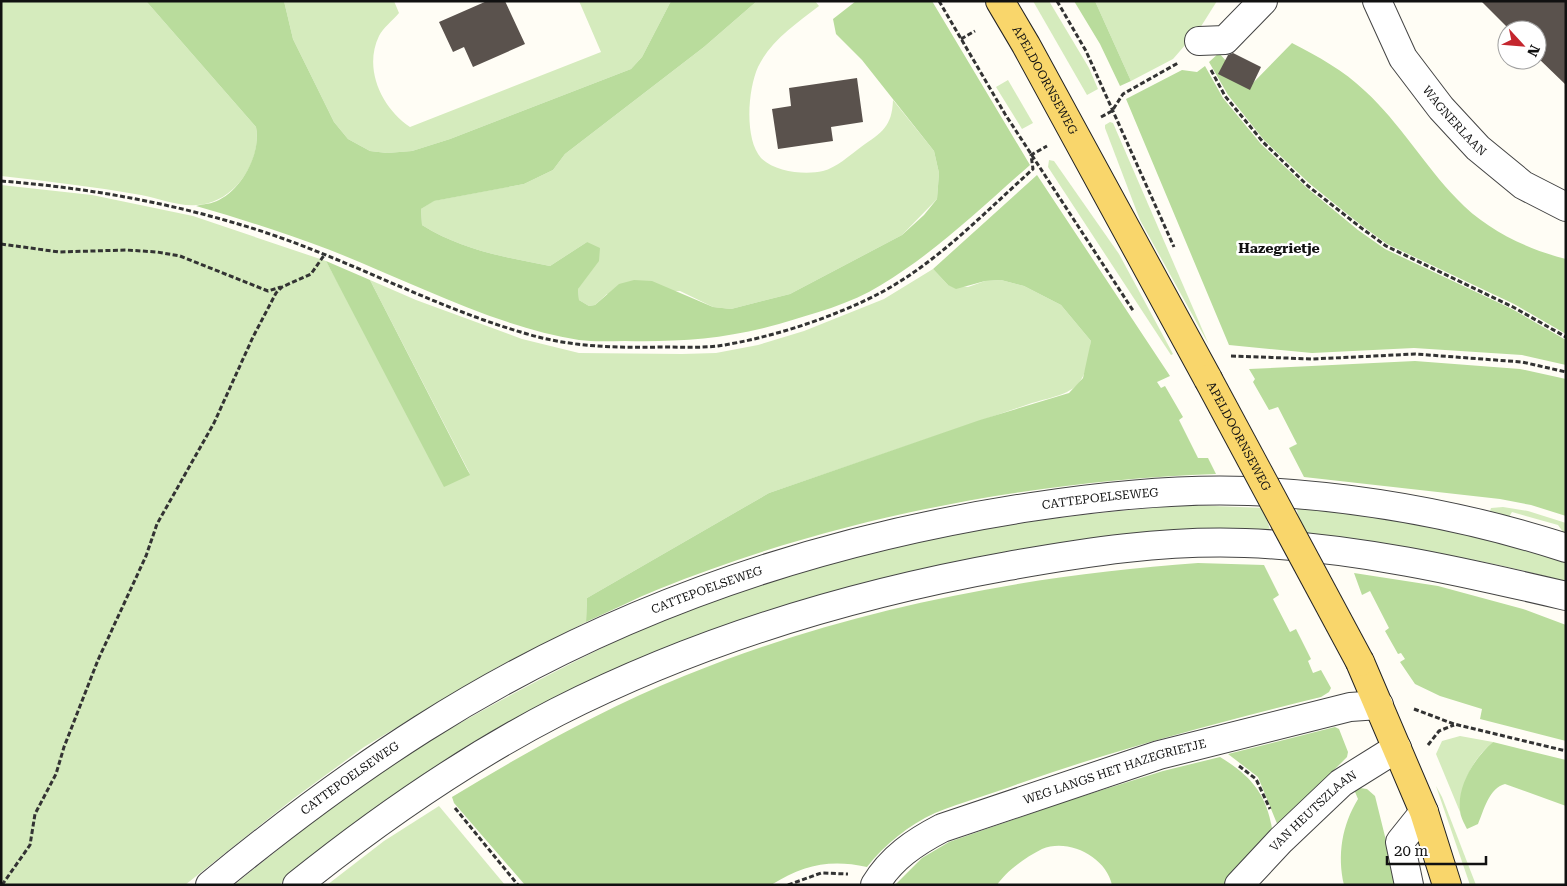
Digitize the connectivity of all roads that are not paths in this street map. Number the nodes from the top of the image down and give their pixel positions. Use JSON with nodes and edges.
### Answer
{"nodes":[{"id":1,"x":1000,"y":1,"type":"edge"},
{"id":2,"x":1263,"y":1,"type":"edge"},
{"id":3,"x":1377,"y":1,"type":"edge"},
{"id":4,"x":1197,"y":44,"type":"road end"},
{"id":5,"x":1566,"y":207,"type":"edge"},
{"id":6,"x":1276,"y":494,"type":"junction"},
{"id":7,"x":1292,"y":546,"type":"junction"},
{"id":8,"x":1566,"y":548,"type":"edge"},
{"id":9,"x":1566,"y":596,"type":"edge"},
{"id":10,"x":1378,"y":706,"type":"junction"},
{"id":11,"x":1397,"y":748,"type":"junction"},
{"id":12,"x":1424,"y":812,"type":"junction"},
{"id":13,"x":876,"y":883,"type":"edge"},
{"id":14,"x":210,"y":885,"type":"edge"},
{"id":15,"x":297,"y":885,"type":"edge"},
{"id":16,"x":1239,"y":885,"type":"edge"},
{"id":17,"x":1409,"y":885,"type":"edge"},
{"id":18,"x":1446,"y":885,"type":"edge"}],
"edges":[{"from":1,"to":10,"type":"main road","name":"APELDOORNSEWEG","bridge":true},
{"from":2,"to":4,"type":"street"},
{"from":3,"to":5,"type":"street","name":"WAGNERLAAN"},
{"from":6,"to":7,"type":"street"},
{"from":6,"to":8,"type":"street","name":"CATTEPOELSEWEG"},
{"from":6,"to":14,"type":"street","name":"CATTEPOELSEWEG"},
{"from":7,"to":9,"type":"street"},
{"from":7,"to":15,"type":"street"},
{"from":10,"to":11,"type":"main road","name":"APELDOORNSEWEG"},
{"from":10,"to":13,"type":"street","name":"WEG LANGS HET HAZEGRIETJE"},
{"from":11,"to":12,"type":"main road","name":"APELDOORNSEWEG"},
{"from":11,"to":16,"type":"street","name":"VAN HEUTSZLAAN"},
{"from":12,"to":17,"type":"street"},
{"from":12,"to":18,"type":"main road","name":"APELDOORNSEWEG"}]}
